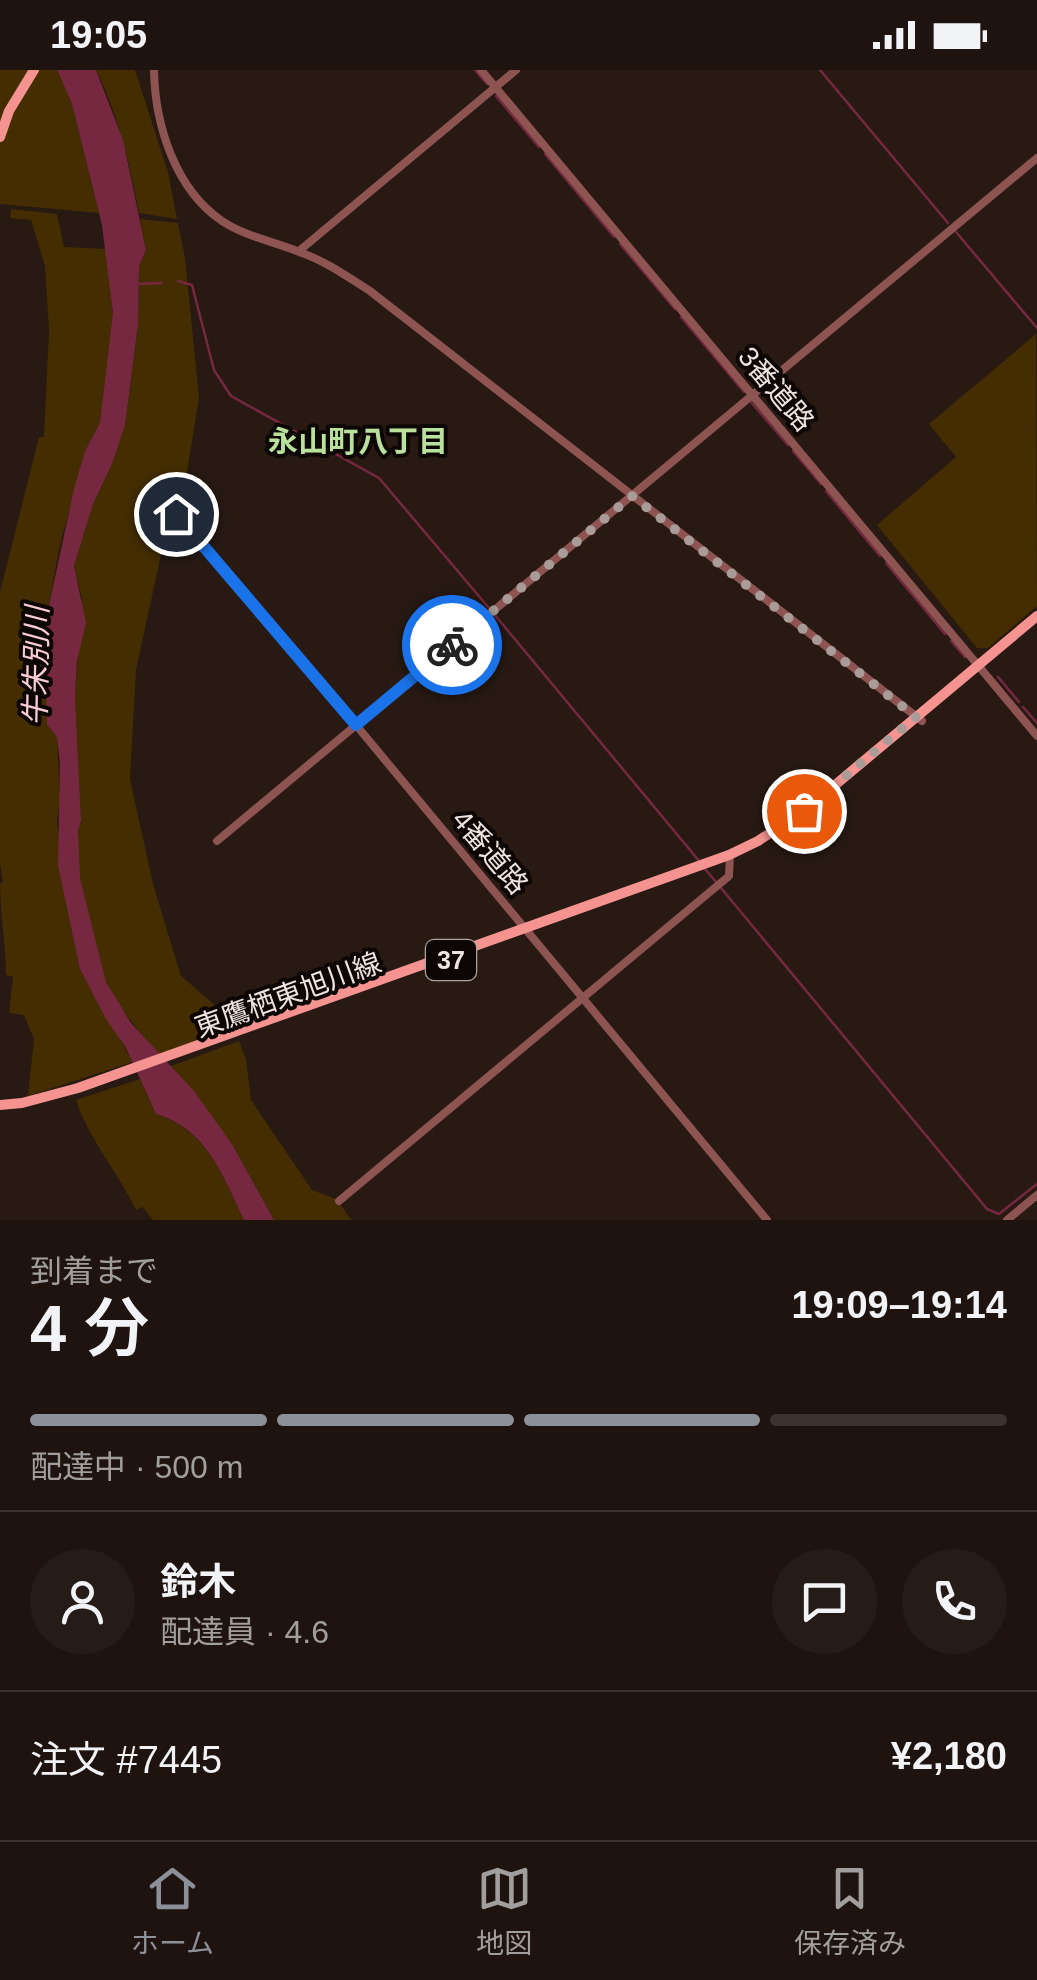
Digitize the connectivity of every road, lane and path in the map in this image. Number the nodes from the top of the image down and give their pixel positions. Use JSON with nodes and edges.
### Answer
{"nodes":[{"id":1,"x":34,"y":70,"type":"edge"},
{"id":2,"x":154,"y":70,"type":"edge"},
{"id":3,"x":481,"y":70,"type":"edge"},
{"id":4,"x":516,"y":70,"type":"edge"},
{"id":5,"x":495,"y":87,"type":"junction"},
{"id":6,"x":0,"y":136,"type":"edge"},
{"id":7,"x":1037,"y":158,"type":"edge"},
{"id":8,"x":299,"y":251,"type":"junction"},
{"id":9,"x":752,"y":395,"type":"junction"},
{"id":10,"x":632,"y":496,"type":"junction"},
{"id":11,"x":176,"y":514,"type":"dead end"},
{"id":12,"x":1037,"y":616,"type":"edge"},
{"id":13,"x":1037,"y":624,"type":"edge"},
{"id":14,"x":980,"y":668,"type":"junction"},
{"id":15,"x":919,"y":719,"type":"junction"},
{"id":16,"x":356,"y":725,"type":"junction"},
{"id":17,"x":1037,"y":736,"type":"edge"},
{"id":18,"x":217,"y":841,"type":"dead end"},
{"id":19,"x":731,"y":857,"type":"junction"},
{"id":20,"x":526,"y":931,"type":"junction"},
{"id":21,"x":582,"y":998,"type":"junction"},
{"id":22,"x":0,"y":1109,"type":"edge"},
{"id":23,"x":1037,"y":1195,"type":"edge"},
{"id":24,"x":339,"y":1201,"type":"dead end"},
{"id":25,"x":767,"y":1220,"type":"edge"},
{"id":26,"x":1007,"y":1220,"type":"edge"}],
"edges":[{"from":1,"to":6,"type":"main road"},
{"from":2,"to":8,"type":"street"},
{"from":3,"to":5,"type":"street","name":"3番道路"},
{"from":4,"to":5,"type":"street"},
{"from":5,"to":8,"type":"street"},
{"from":5,"to":9,"type":"street","name":"3番道路"},
{"from":7,"to":9,"type":"street"},
{"from":8,"to":10,"type":"street"},
{"from":9,"to":10,"type":"street"},
{"from":9,"to":14,"type":"street","name":"3番道路"},
{"from":10,"to":15,"type":"street"},
{"from":10,"to":16,"type":"street"},
{"from":11,"to":16,"type":"street","name":"4番道路"},
{"from":12,"to":14,"type":"main road","name":"東鷹栖東旭川線","number":"37"},
{"from":13,"to":14,"type":"main road","name":"東鷹栖東旭川線","number":"37"},
{"from":14,"to":15,"type":"main road","name":"東鷹栖東旭川線","number":"37"},
{"from":14,"to":17,"type":"street","name":"3番道路"},
{"from":15,"to":19,"type":"main road","name":"東鷹栖東旭川線","number":"37"},
{"from":16,"to":18,"type":"street"},
{"from":16,"to":20,"type":"street","name":"4番道路"},
{"from":19,"to":20,"type":"main road","name":"東鷹栖東旭川線","number":"37"},
{"from":19,"to":21,"type":"street"},
{"from":20,"to":21,"type":"street","name":"4番道路"},
{"from":20,"to":22,"type":"main road","name":"東鷹栖東旭川線","number":"37"},
{"from":21,"to":24,"type":"street"},
{"from":21,"to":25,"type":"street","name":"4番道路"},
{"from":23,"to":26,"type":"street"}]}
